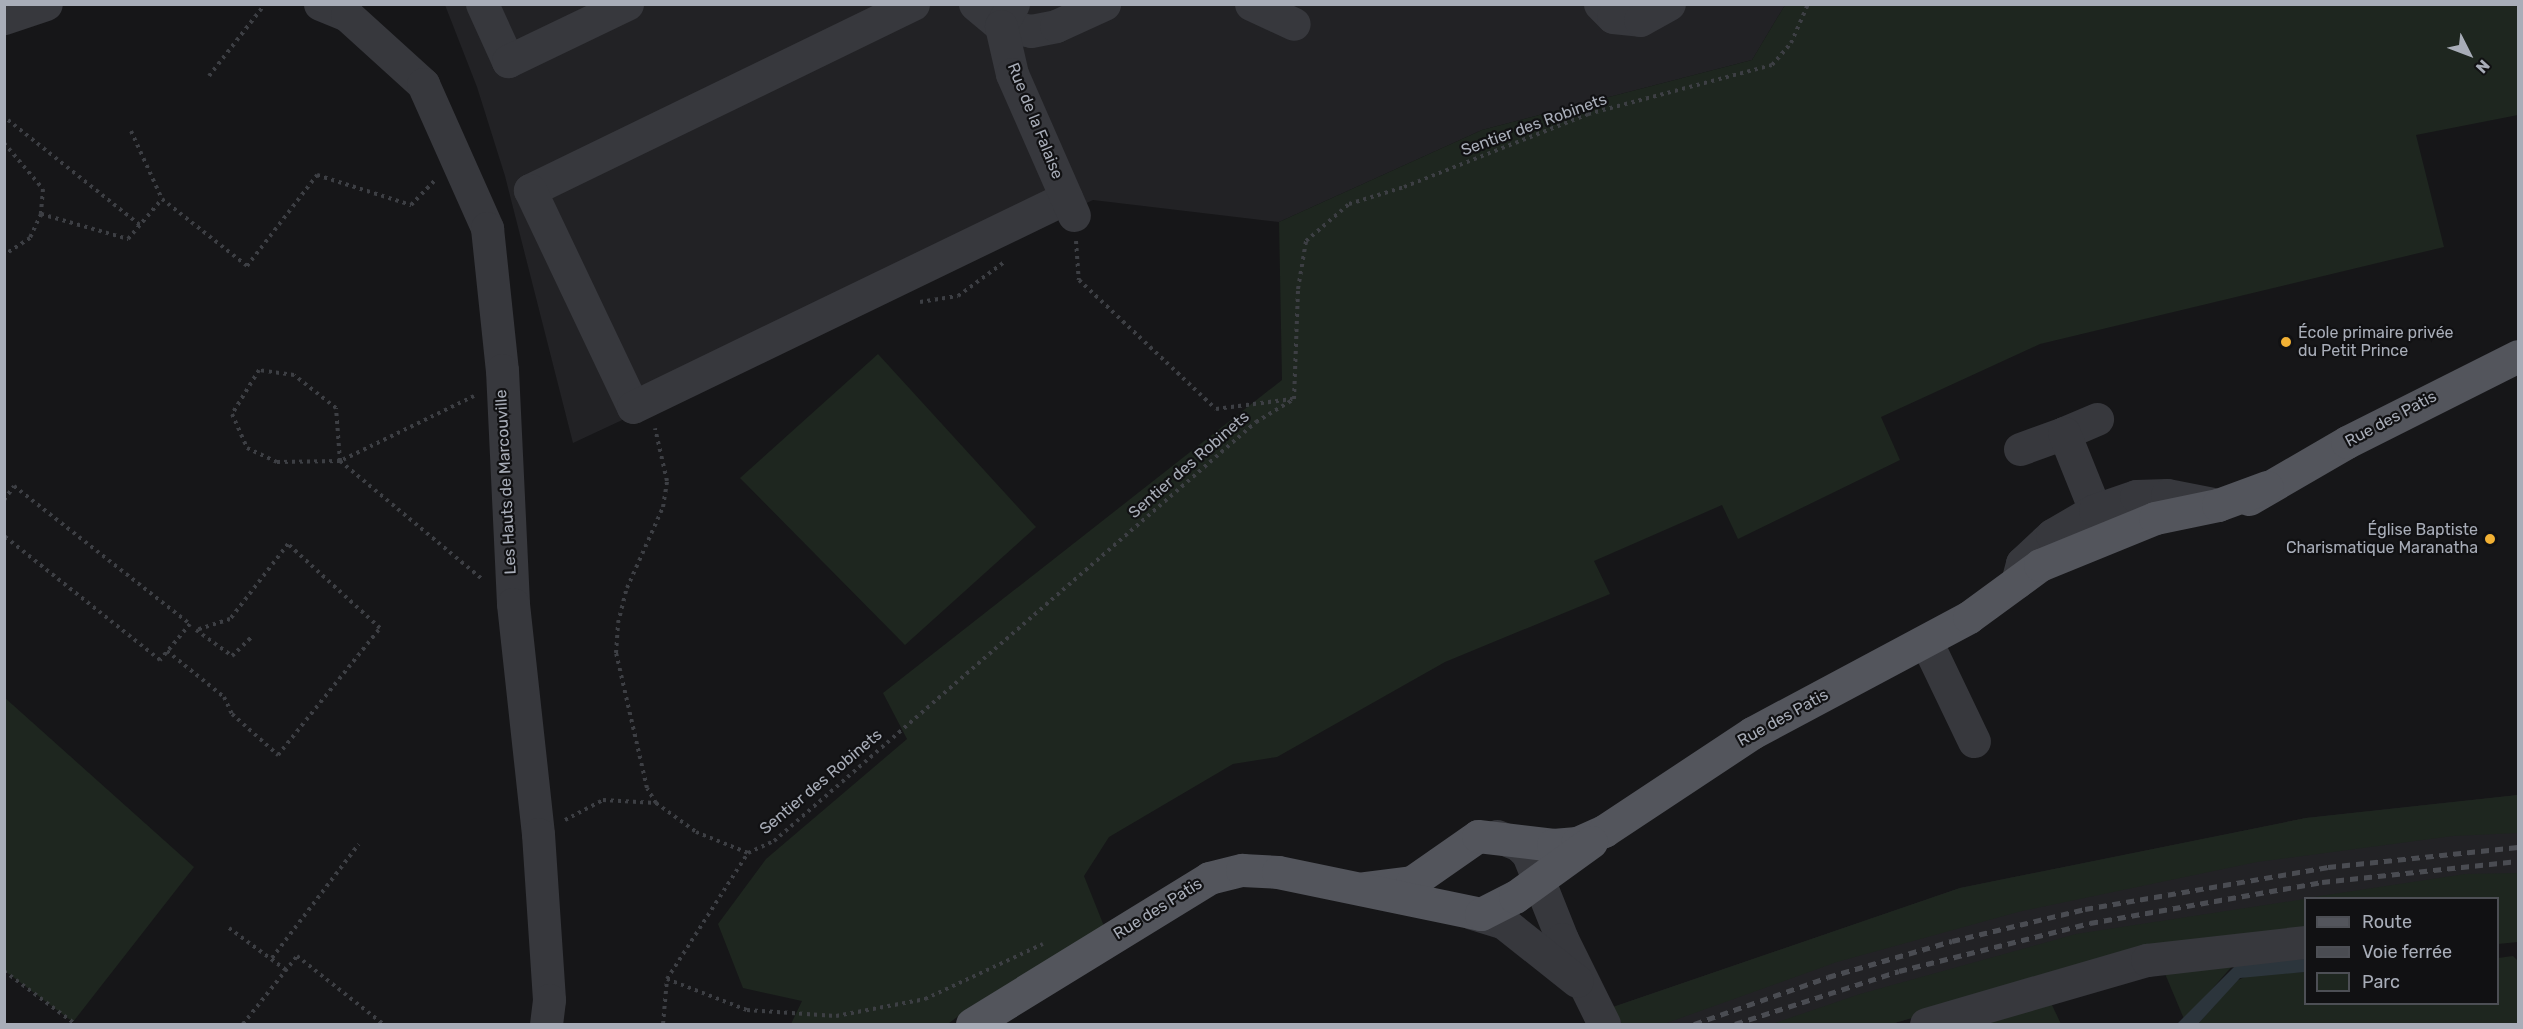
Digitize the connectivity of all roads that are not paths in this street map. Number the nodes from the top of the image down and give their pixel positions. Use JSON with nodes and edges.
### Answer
{"nodes":[{"id":1,"x":46,"y":4,"type":"edge"},
{"id":2,"x":320,"y":4,"type":"edge"},
{"id":3,"x":482,"y":4,"type":"edge"},
{"id":4,"x":627,"y":4,"type":"edge"},
{"id":5,"x":913,"y":4,"type":"edge"},
{"id":6,"x":975,"y":4,"type":"edge"},
{"id":7,"x":1104,"y":4,"type":"edge"},
{"id":8,"x":1251,"y":4,"type":"edge"},
{"id":9,"x":1600,"y":4,"type":"edge"},
{"id":10,"x":1669,"y":4,"type":"edge"},
{"id":11,"x":1007,"y":15,"type":"edge"},
{"id":12,"x":4,"y":18,"type":"edge"},
{"id":13,"x":1294,"y":24,"type":"dead end"},
{"id":14,"x":2518,"y":356,"type":"edge"},
{"id":15,"x":2097,"y":419,"type":"dead end"},
{"id":16,"x":2064,"y":433,"type":"junction"},
{"id":17,"x":2020,"y":449,"type":"dead end"},
{"id":18,"x":2267,"y":487,"type":"junction"},
{"id":19,"x":2218,"y":505,"type":"junction"},
{"id":20,"x":2095,"y":510,"type":"junction"},
{"id":21,"x":2017,"y":582,"type":"junction"},
{"id":22,"x":1970,"y":617,"type":"junction"},
{"id":23,"x":1926,"y":641,"type":"junction"},
{"id":24,"x":1974,"y":741,"type":"dead end"},
{"id":25,"x":1604,"y":831,"type":"junction"},
{"id":26,"x":1497,"y":836,"type":"junction"},
{"id":27,"x":1449,"y":855,"type":"junction"},
{"id":28,"x":1540,"y":880,"type":"junction"},
{"id":29,"x":1364,"y":888,"type":"junction"},
{"id":30,"x":1469,"y":912,"type":"junction"},
{"id":31,"x":2304,"y":942,"type":"edge"},
{"id":32,"x":1583,"y":986,"type":"junction"},
{"id":33,"x":546,"y":1024,"type":"edge"},
{"id":34,"x":972,"y":1024,"type":"edge"},
{"id":35,"x":1604,"y":1024,"type":"edge"},
{"id":36,"x":1926,"y":1024,"type":"edge"}],
"edges":[{"from":1,"to":12,"type":"street"},
{"from":2,"to":33,"type":"street","name":"Les Hauts de Marcouville"},
{"from":3,"to":4,"type":"street"},
{"from":5,"to":11,"type":"street","name":"Rue de la Falaise"},
{"from":6,"to":11,"type":"street"},
{"from":7,"to":11,"type":"street"},
{"from":8,"to":13,"type":"street"},
{"from":9,"to":10,"type":"street"},
{"from":14,"to":18,"type":"main road","name":"Rue des Patis"},
{"from":15,"to":16,"type":"street"},
{"from":16,"to":17,"type":"street"},
{"from":16,"to":20,"type":"street"},
{"from":18,"to":19,"type":"main road","name":"Rue des Patis"},
{"from":18,"to":22,"type":"main road","name":"Rue des Patis"},
{"from":19,"to":20,"type":"street"},
{"from":19,"to":21,"type":"main road","name":"Rue des Patis"},
{"from":20,"to":21,"type":"street"},
{"from":21,"to":22,"type":"main road","name":"Rue des Patis"},
{"from":22,"to":23,"type":"main road","name":"Rue des Patis"},
{"from":23,"to":24,"type":"street"},
{"from":23,"to":25,"type":"main road","name":"Rue des Patis"},
{"from":25,"to":26,"type":"main road","name":"Rue des Patis"},
{"from":25,"to":28,"type":"main road","name":"Rue des Patis"},
{"from":26,"to":27,"type":"main road","name":"Rue des Patis"},
{"from":26,"to":28,"type":"street"},
{"from":27,"to":29,"type":"main road","name":"Rue des Patis"},
{"from":27,"to":30,"type":"street"},
{"from":28,"to":30,"type":"main road","name":"Rue des Patis"},
{"from":28,"to":32,"type":"street"},
{"from":29,"to":30,"type":"main road","name":"Rue des Patis"},
{"from":29,"to":34,"type":"main road","name":"Rue des Patis"},
{"from":30,"to":32,"type":"street"},
{"from":31,"to":36,"type":"street"},
{"from":32,"to":35,"type":"street"}]}
